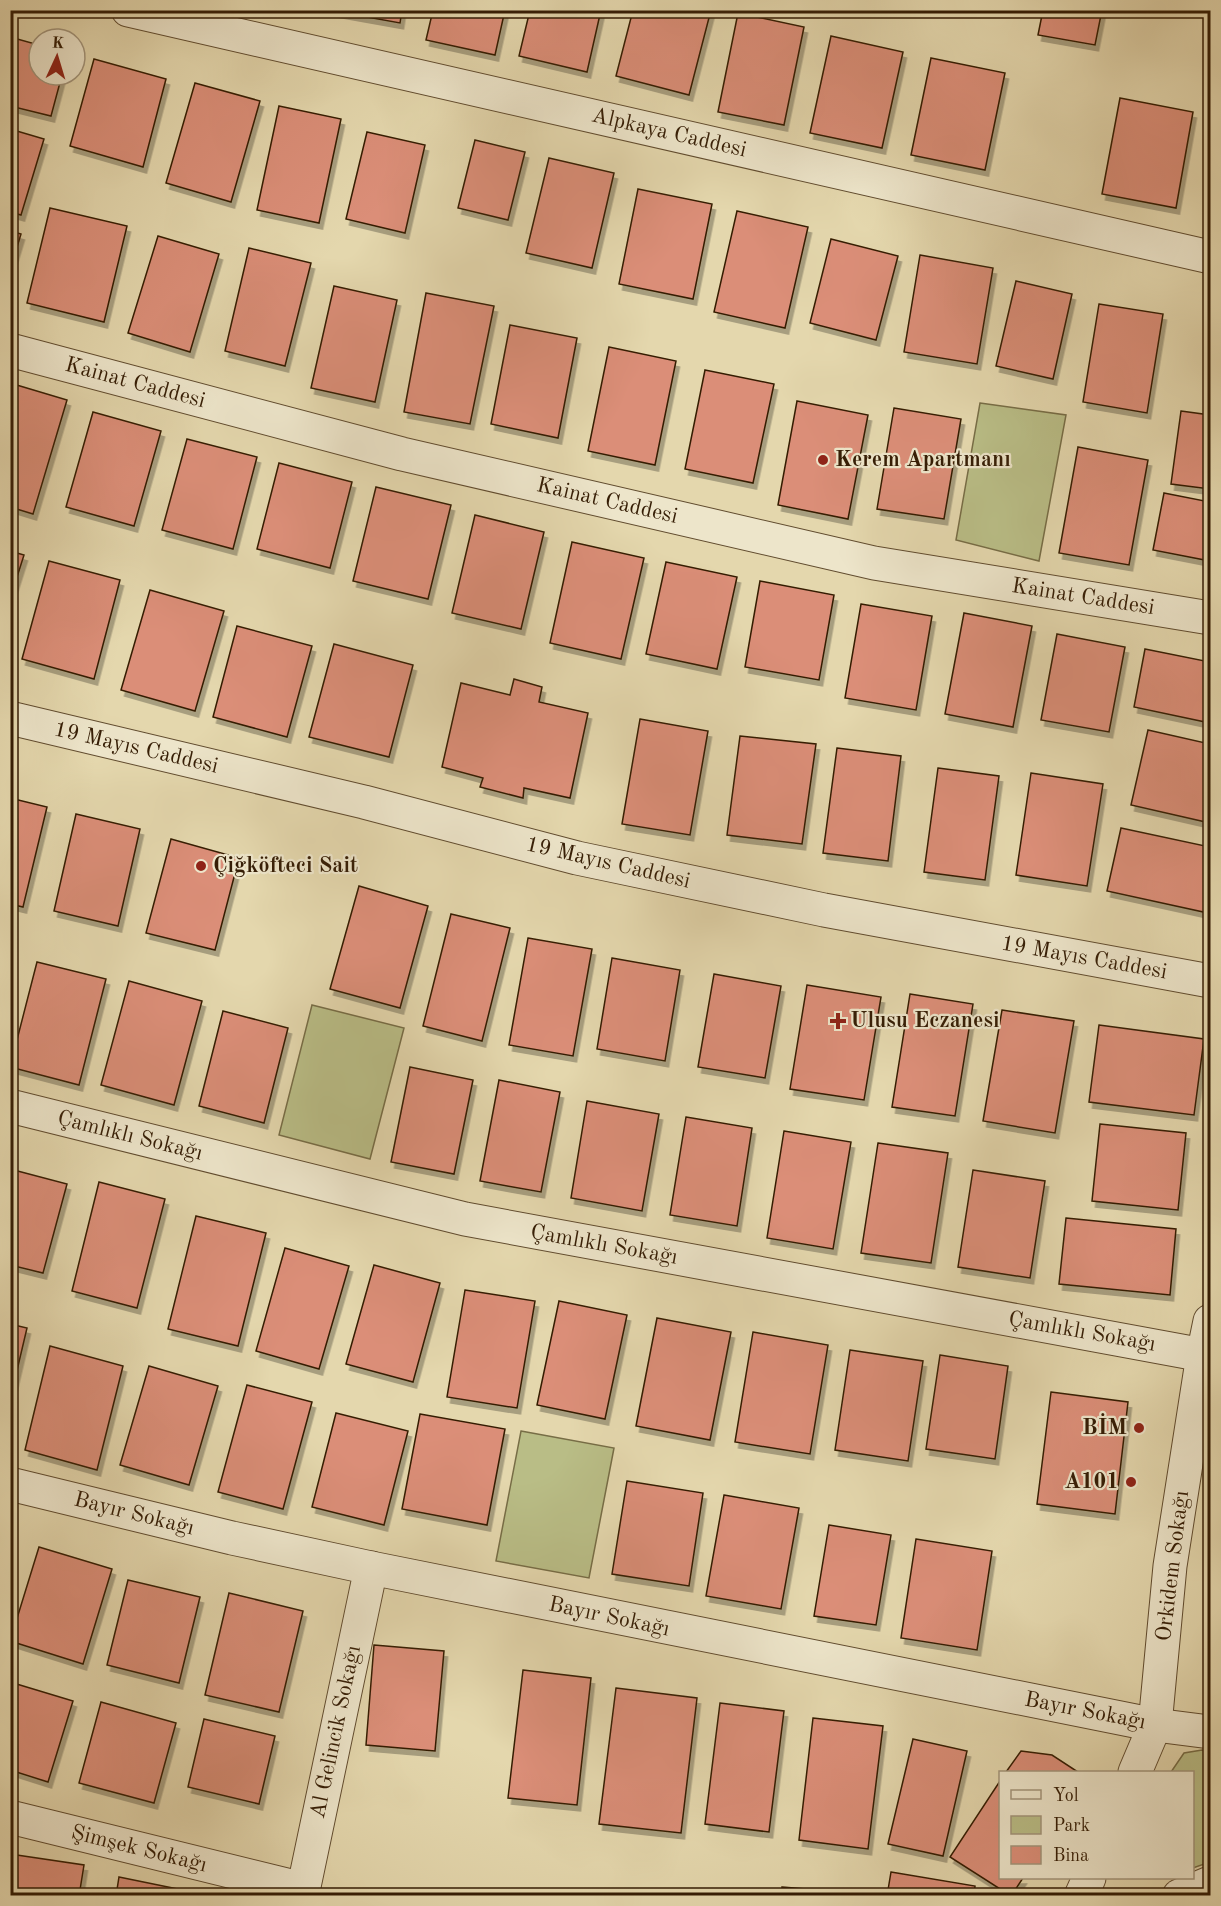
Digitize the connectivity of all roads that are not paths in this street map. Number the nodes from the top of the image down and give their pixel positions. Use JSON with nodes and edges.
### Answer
{"nodes":[{"id":1,"x":128,"y":10,"type":"edge"},
{"id":2,"x":1210,"y":257,"type":"edge"},
{"id":3,"x":10,"y":350,"type":"edge"},
{"id":4,"x":1210,"y":618,"type":"edge"},
{"id":5,"x":10,"y":718,"type":"edge"},
{"id":6,"x":1210,"y":981,"type":"edge"},
{"id":7,"x":10,"y":1106,"type":"edge"},
{"id":8,"x":1210,"y":1322,"type":"edge"},
{"id":9,"x":1203,"y":1354,"type":"junction"},
{"id":10,"x":10,"y":1484,"type":"edge"},
{"id":11,"x":371,"y":1568,"type":"junction"},
{"id":12,"x":1155,"y":1725,"type":"junction"},
{"id":13,"x":1210,"y":1732,"type":"edge"},
{"id":14,"x":1136,"y":1771,"type":"edge"},
{"id":15,"x":10,"y":1817,"type":"edge"},
{"id":16,"x":1089,"y":1879,"type":"edge"},
{"id":17,"x":1210,"y":1883,"type":"edge"},
{"id":18,"x":302,"y":1892,"type":"edge"},
{"id":19,"x":1081,"y":1896,"type":"edge"},
{"id":20,"x":1179,"y":1896,"type":"edge"}],
"edges":[{"from":1,"to":2,"type":"street","name":"Alpkaya Caddesi"},
{"from":3,"to":4,"type":"street","name":"Kainat Caddesi"},
{"from":5,"to":6,"type":"street","name":"19 Mayıs Caddesi"},
{"from":7,"to":9,"type":"street","name":"Çamlıklı Sokağı"},
{"from":8,"to":9,"type":"street","name":"Orkidem Sokağı"},
{"from":9,"to":12,"type":"street","name":"Orkidem Sokağı"},
{"from":10,"to":11,"type":"street","name":"Bayır Sokağı"},
{"from":11,"to":12,"type":"street","name":"Bayır Sokağı"},
{"from":11,"to":18,"type":"street","name":"Al Gelincik Sokağı"},
{"from":12,"to":13,"type":"street","name":"Bayır Sokağı"},
{"from":12,"to":14,"type":"street","name":"Orkidem Sokağı"},
{"from":15,"to":18,"type":"street","name":"Şimşek Sokağı"},
{"from":16,"to":19,"type":"street"},
{"from":17,"to":20,"type":"street"}]}
